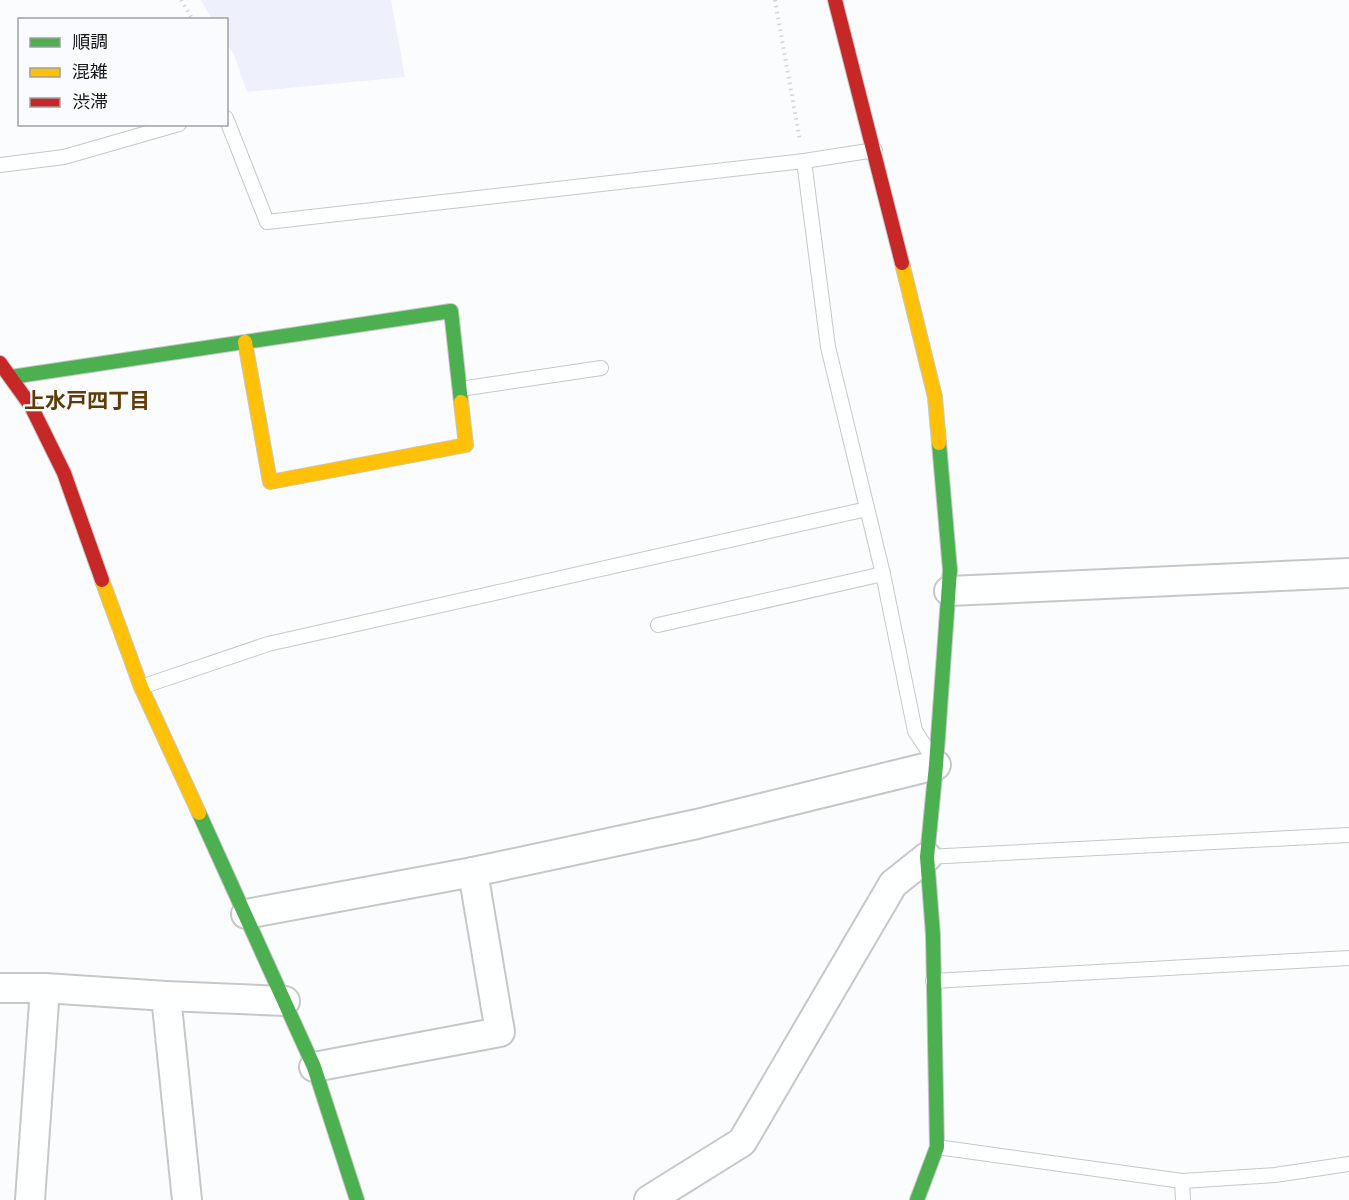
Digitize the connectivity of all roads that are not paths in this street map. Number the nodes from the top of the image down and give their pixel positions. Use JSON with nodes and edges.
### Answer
{"nodes":[{"id":1,"x":835,"y":0,"type":"edge"},
{"id":2,"x":228,"y":123,"type":"edge"},
{"id":3,"x":172,"y":126,"type":"edge"},
{"id":4,"x":875,"y":150,"type":"junction"},
{"id":5,"x":804,"y":161,"type":"junction"},
{"id":6,"x":0,"y":165,"type":"edge"},
{"id":7,"x":245,"y":342,"type":"junction"},
{"id":8,"x":0,"y":363,"type":"edge"},
{"id":9,"x":601,"y":368,"type":"dead end"},
{"id":10,"x":10,"y":377,"type":"junction"},
{"id":11,"x":460,"y":389,"type":"junction"},
{"id":12,"x":867,"y":509,"type":"junction"},
{"id":13,"x":1349,"y":573,"type":"edge"},
{"id":14,"x":882,"y":574,"type":"junction"},
{"id":15,"x":949,"y":591,"type":"junction"},
{"id":16,"x":658,"y":625,"type":"dead end"},
{"id":17,"x":141,"y":687,"type":"junction"},
{"id":18,"x":936,"y":765,"type":"junction"},
{"id":19,"x":1349,"y":835,"type":"edge"},
{"id":20,"x":927,"y":856,"type":"junction"},
{"id":21,"x":473,"y":872,"type":"junction"},
{"id":22,"x":246,"y":914,"type":"junction"},
{"id":23,"x":1349,"y":958,"type":"edge"},
{"id":24,"x":933,"y":981,"type":"junction"},
{"id":25,"x":0,"y":988,"type":"edge"},
{"id":26,"x":45,"y":988,"type":"junction"},
{"id":27,"x":166,"y":996,"type":"junction"},
{"id":28,"x":285,"y":1000,"type":"junction"},
{"id":29,"x":314,"y":1067,"type":"junction"},
{"id":30,"x":937,"y":1147,"type":"junction"},
{"id":31,"x":1349,"y":1164,"type":"edge"},
{"id":32,"x":1182,"y":1181,"type":"junction"},
{"id":33,"x":353,"y":1199,"type":"edge"},
{"id":34,"x":30,"y":1200,"type":"edge"},
{"id":35,"x":187,"y":1200,"type":"edge"},
{"id":36,"x":649,"y":1200,"type":"edge"},
{"id":37,"x":917,"y":1200,"type":"edge"},
{"id":38,"x":1183,"y":1200,"type":"edge"}],
"edges":[{"from":1,"to":4,"type":"street"},
{"from":2,"to":5,"type":"lane"},
{"from":3,"to":6,"type":"lane"},
{"from":4,"to":5,"type":"lane"},
{"from":4,"to":15,"type":"street"},
{"from":5,"to":12,"type":"lane"},
{"from":7,"to":10,"type":"street"},
{"from":7,"to":11,"type":"street"},
{"from":7,"to":11,"type":"street"},
{"from":8,"to":10,"type":"street"},
{"from":9,"to":11,"type":"lane"},
{"from":10,"to":17,"type":"street"},
{"from":12,"to":14,"type":"lane"},
{"from":12,"to":17,"type":"lane"},
{"from":13,"to":15,"type":"street"},
{"from":14,"to":16,"type":"lane"},
{"from":14,"to":18,"type":"lane"},
{"from":15,"to":18,"type":"street"},
{"from":17,"to":22,"type":"street"},
{"from":18,"to":20,"type":"street"},
{"from":18,"to":21,"type":"street"},
{"from":19,"to":20,"type":"lane"},
{"from":20,"to":24,"type":"street"},
{"from":20,"to":36,"type":"street"},
{"from":21,"to":22,"type":"street"},
{"from":21,"to":29,"type":"street"},
{"from":22,"to":28,"type":"street"},
{"from":23,"to":24,"type":"lane"},
{"from":24,"to":30,"type":"street"},
{"from":25,"to":26,"type":"street"},
{"from":26,"to":27,"type":"street"},
{"from":26,"to":34,"type":"street"},
{"from":27,"to":28,"type":"street"},
{"from":27,"to":35,"type":"street"},
{"from":28,"to":29,"type":"street"},
{"from":29,"to":33,"type":"street"},
{"from":30,"to":32,"type":"lane"},
{"from":30,"to":37,"type":"street"},
{"from":31,"to":32,"type":"lane"},
{"from":32,"to":38,"type":"lane"}]}
